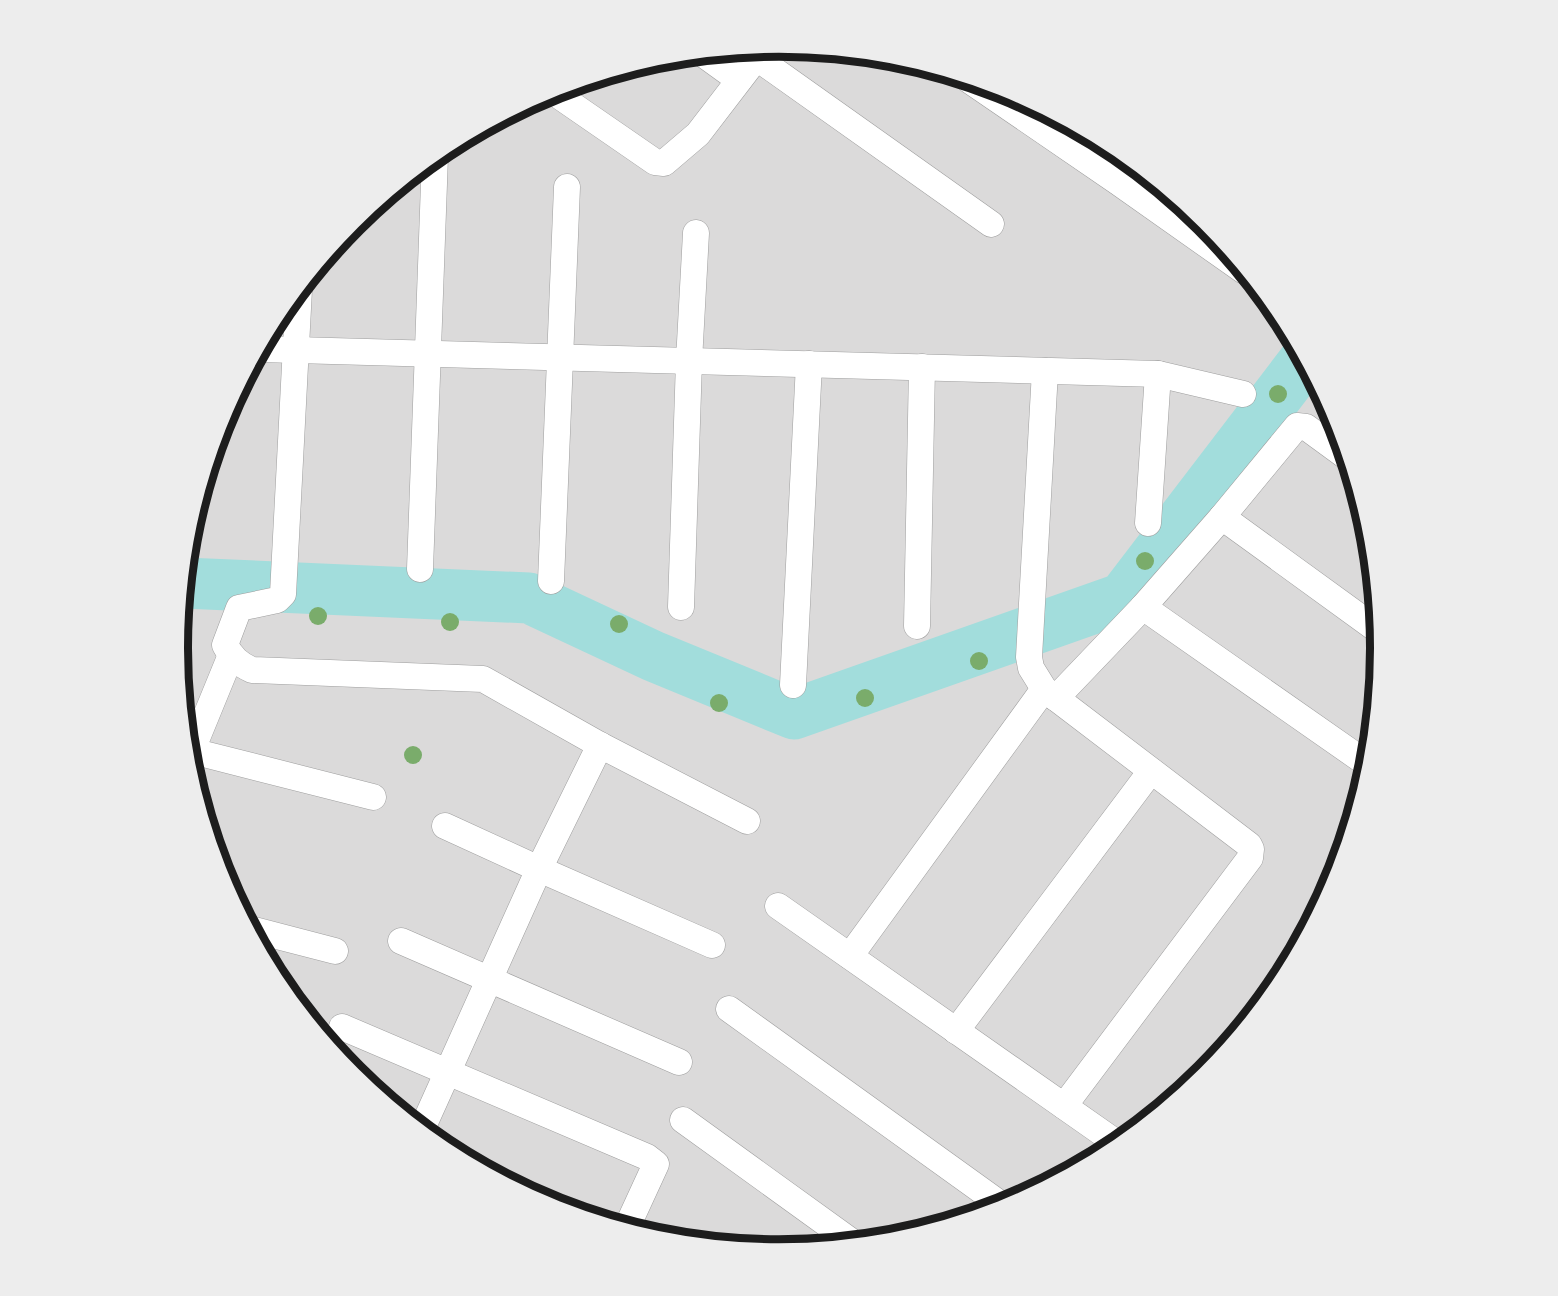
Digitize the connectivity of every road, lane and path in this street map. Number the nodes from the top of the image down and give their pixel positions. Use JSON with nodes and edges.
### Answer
{"nodes":[{"id":1,"x":767,"y":57,"type":"edge"},
{"id":2,"x":757,"y":58,"type":"edge"},
{"id":3,"x":713,"y":61,"type":"edge"},
{"id":4,"x":739,"y":80,"type":"junction"},
{"id":5,"x":562,"y":99,"type":"edge"},
{"id":6,"x":1011,"y":105,"type":"edge"},
{"id":7,"x":435,"y":168,"type":"edge"},
{"id":8,"x":1125,"y":172,"type":"edge"},
{"id":9,"x":567,"y":187,"type":"dead end"},
{"id":10,"x":991,"y":224,"type":"dead end"},
{"id":11,"x":696,"y":232,"type":"dead end"},
{"id":12,"x":1205,"y":238,"type":"edge"},
{"id":13,"x":298,"y":305,"type":"edge"},
{"id":14,"x":269,"y":349,"type":"edge"},
{"id":15,"x":296,"y":350,"type":"junction"},
{"id":16,"x":429,"y":354,"type":"junction"},
{"id":17,"x":559,"y":357,"type":"junction"},
{"id":18,"x":689,"y":361,"type":"junction"},
{"id":19,"x":809,"y":364,"type":"junction"},
{"id":20,"x":922,"y":367,"type":"junction"},
{"id":21,"x":1045,"y":371,"type":"junction"},
{"id":22,"x":1158,"y":374,"type":"junction"},
{"id":23,"x":1243,"y":394,"type":"dead end"},
{"id":24,"x":1335,"y":448,"type":"edge"},
{"id":25,"x":1222,"y":517,"type":"junction"},
{"id":26,"x":1148,"y":523,"type":"dead end"},
{"id":27,"x":420,"y":569,"type":"dead end"},
{"id":28,"x":551,"y":581,"type":"dead end"},
{"id":29,"x":681,"y":607,"type":"dead end"},
{"id":30,"x":1143,"y":607,"type":"junction"},
{"id":31,"x":1369,"y":623,"type":"edge"},
{"id":32,"x":917,"y":626,"type":"dead end"},
{"id":33,"x":228,"y":650,"type":"junction"},
{"id":34,"x":793,"y":685,"type":"dead end"},
{"id":35,"x":1050,"y":693,"type":"junction"},
{"id":36,"x":195,"y":738,"type":"edge"},
{"id":37,"x":600,"y":745,"type":"junction"},
{"id":38,"x":197,"y":752,"type":"edge"},
{"id":39,"x":1360,"y":759,"type":"edge"},
{"id":40,"x":1151,"y":771,"type":"junction"},
{"id":41,"x":373,"y":797,"type":"dead end"},
{"id":42,"x":747,"y":821,"type":"dead end"},
{"id":43,"x":446,"y":826,"type":"dead end"},
{"id":44,"x":539,"y":869,"type":"junction"},
{"id":45,"x":778,"y":906,"type":"dead end"},
{"id":46,"x":261,"y":932,"type":"edge"},
{"id":47,"x":401,"y":940,"type":"dead end"},
{"id":48,"x":712,"y":945,"type":"dead end"},
{"id":49,"x":335,"y":951,"type":"dead end"},
{"id":50,"x":850,"y":956,"type":"junction"},
{"id":51,"x":489,"y":979,"type":"junction"},
{"id":52,"x":729,"y":1009,"type":"dead end"},
{"id":53,"x":342,"y":1027,"type":"dead end"},
{"id":54,"x":956,"y":1031,"type":"junction"},
{"id":55,"x":679,"y":1062,"type":"dead end"},
{"id":56,"x":449,"y":1071,"type":"junction"},
{"id":57,"x":1064,"y":1106,"type":"junction"},
{"id":58,"x":683,"y":1120,"type":"dead end"},
{"id":59,"x":426,"y":1121,"type":"edge"},
{"id":60,"x":1107,"y":1139,"type":"edge"},
{"id":61,"x":993,"y":1199,"type":"edge"},
{"id":62,"x":630,"y":1220,"type":"edge"},
{"id":63,"x":843,"y":1235,"type":"edge"}],
"edges":[{"from":1,"to":10,"type":"street"},
{"from":2,"to":4,"type":"street"},
{"from":3,"to":4,"type":"street"},
{"from":4,"to":5,"type":"street"},
{"from":6,"to":8,"type":"street"},
{"from":7,"to":16,"type":"street"},
{"from":8,"to":12,"type":"street"},
{"from":9,"to":17,"type":"street"},
{"from":11,"to":18,"type":"street"},
{"from":13,"to":15,"type":"street"},
{"from":14,"to":15,"type":"street"},
{"from":15,"to":16,"type":"street"},
{"from":15,"to":33,"type":"street"},
{"from":16,"to":17,"type":"street"},
{"from":16,"to":27,"type":"street"},
{"from":17,"to":18,"type":"street"},
{"from":17,"to":28,"type":"street"},
{"from":18,"to":19,"type":"street"},
{"from":18,"to":29,"type":"street"},
{"from":19,"to":20,"type":"street"},
{"from":19,"to":34,"type":"street"},
{"from":20,"to":21,"type":"street"},
{"from":20,"to":32,"type":"street"},
{"from":21,"to":22,"type":"street"},
{"from":21,"to":35,"type":"street"},
{"from":22,"to":23,"type":"street"},
{"from":22,"to":26,"type":"street"},
{"from":24,"to":25,"type":"street"},
{"from":25,"to":30,"type":"street"},
{"from":25,"to":31,"type":"street"},
{"from":30,"to":35,"type":"street"},
{"from":30,"to":39,"type":"street"},
{"from":33,"to":36,"type":"street"},
{"from":33,"to":37,"type":"street"},
{"from":35,"to":40,"type":"street"},
{"from":35,"to":50,"type":"street"},
{"from":37,"to":42,"type":"street"},
{"from":37,"to":44,"type":"street"},
{"from":38,"to":41,"type":"street"},
{"from":40,"to":54,"type":"street"},
{"from":40,"to":57,"type":"street"},
{"from":43,"to":44,"type":"street"},
{"from":44,"to":48,"type":"street"},
{"from":44,"to":51,"type":"street"},
{"from":45,"to":50,"type":"street"},
{"from":46,"to":49,"type":"street"},
{"from":47,"to":51,"type":"street"},
{"from":50,"to":54,"type":"street"},
{"from":51,"to":55,"type":"street"},
{"from":51,"to":56,"type":"street"},
{"from":52,"to":61,"type":"street"},
{"from":53,"to":56,"type":"street"},
{"from":54,"to":57,"type":"street"},
{"from":56,"to":59,"type":"street"},
{"from":56,"to":62,"type":"street"},
{"from":57,"to":60,"type":"street"},
{"from":58,"to":63,"type":"street"}]}
